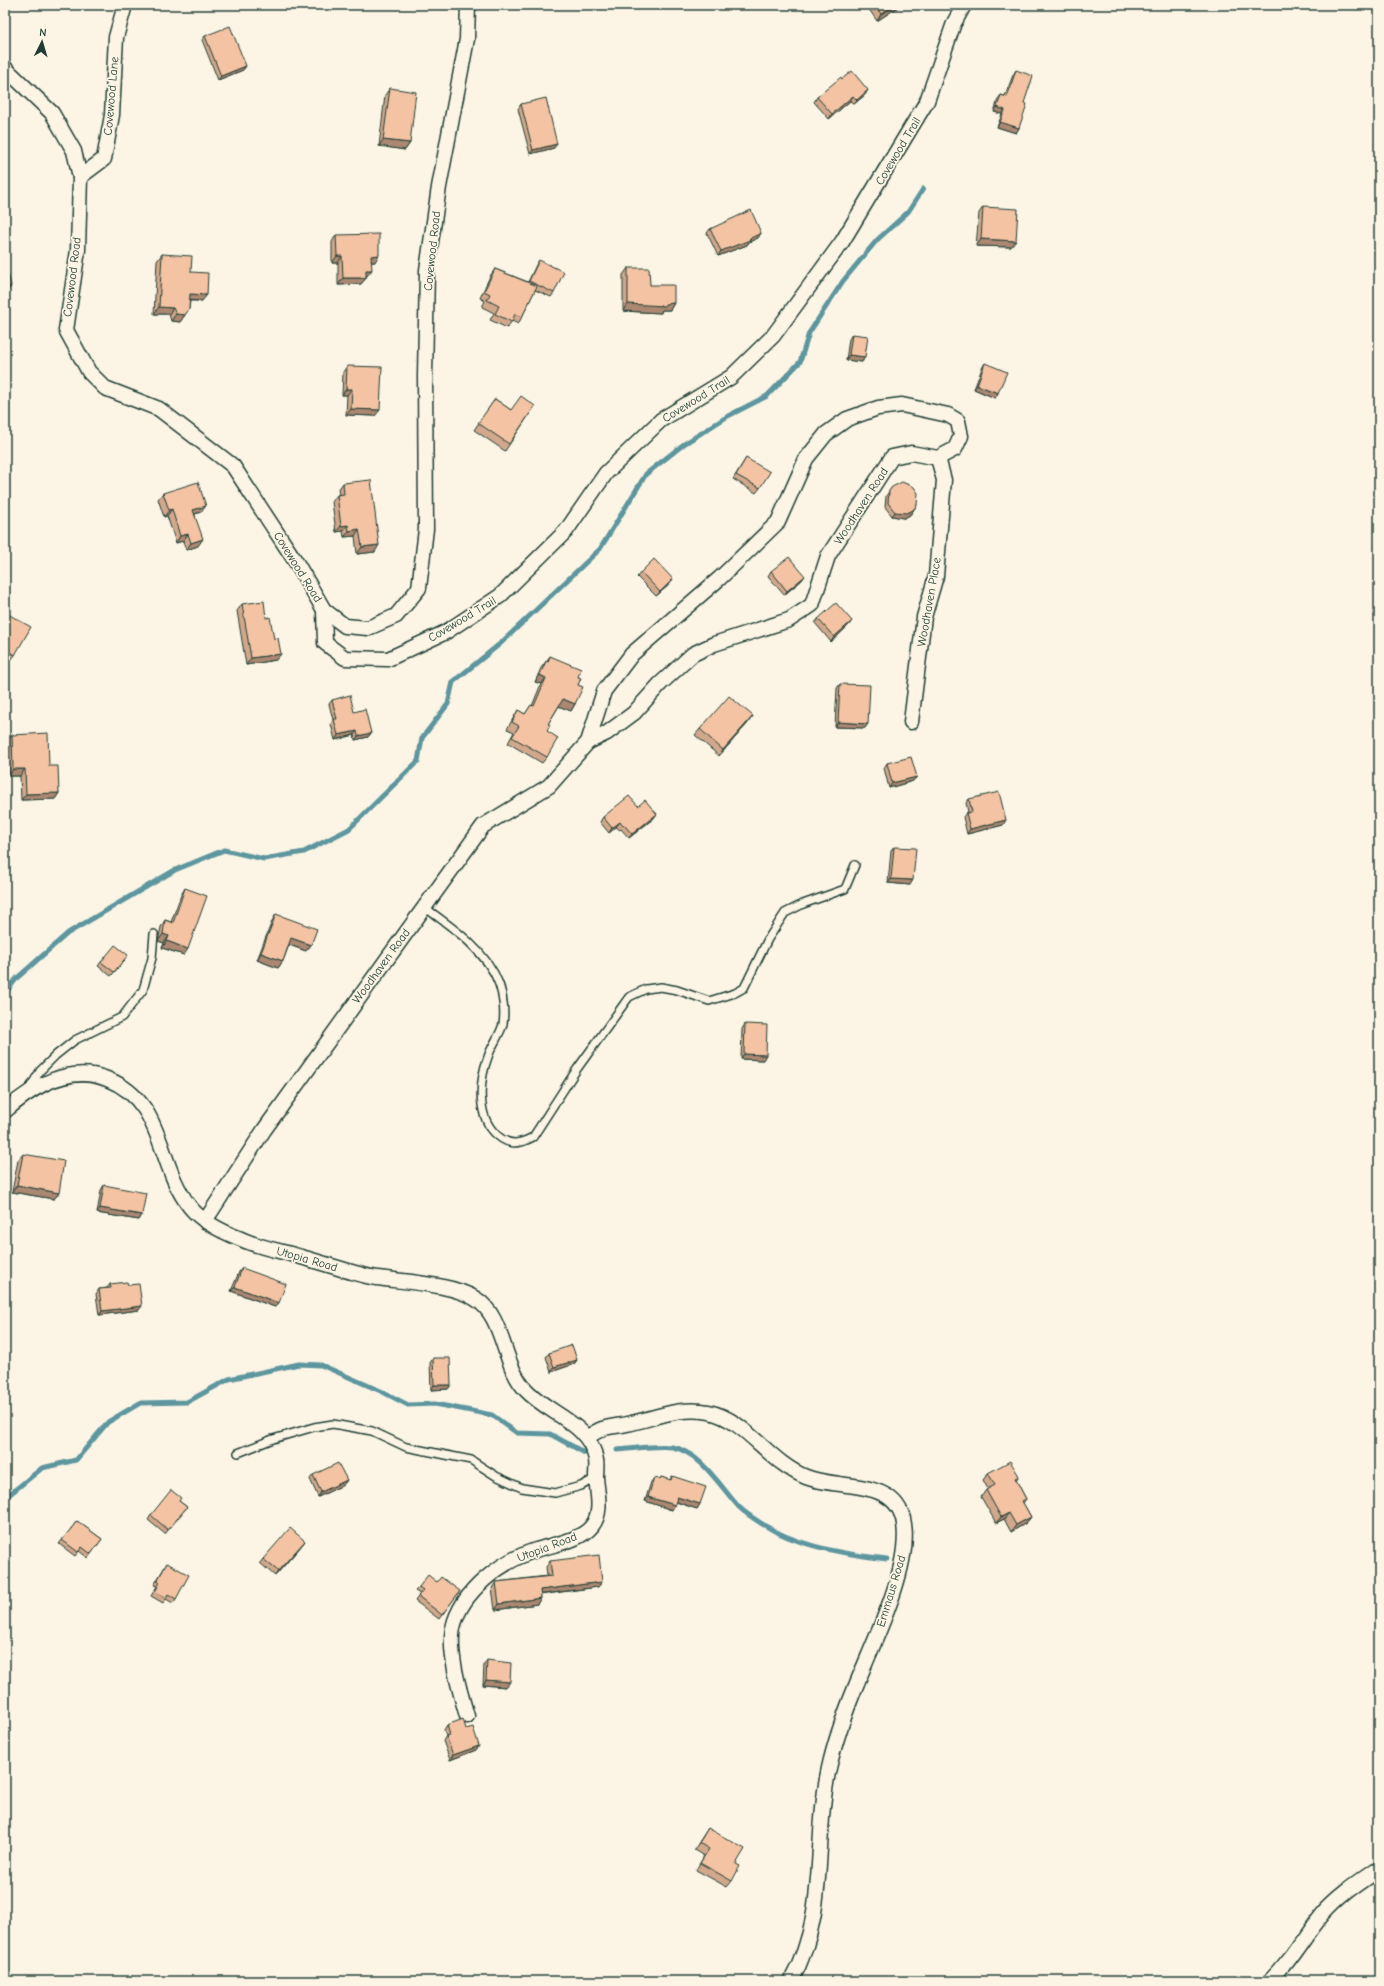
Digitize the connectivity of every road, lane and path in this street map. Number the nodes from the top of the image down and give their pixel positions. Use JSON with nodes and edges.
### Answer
{"nodes":[{"id":1,"x":125,"y":5,"type":"edge"},
{"id":2,"x":468,"y":5,"type":"edge"},
{"id":3,"x":964,"y":5,"type":"edge"},
{"id":4,"x":5,"y":68,"type":"edge"},
{"id":5,"x":80,"y":177,"type":"junction"},
{"id":6,"x":938,"y":458,"type":"junction"},
{"id":7,"x":324,"y":610,"type":"junction"},
{"id":8,"x":911,"y":722,"type":"dead end"},
{"id":9,"x":588,"y":742,"type":"junction"},
{"id":10,"x":855,"y":865,"type":"dead end"},
{"id":11,"x":424,"y":907,"type":"junction"},
{"id":12,"x":154,"y":934,"type":"dead end"},
{"id":13,"x":26,"y":1094,"type":"junction"},
{"id":14,"x":5,"y":1111,"type":"edge"},
{"id":15,"x":205,"y":1221,"type":"junction"},
{"id":16,"x":588,"y":1437,"type":"junction"},
{"id":17,"x":238,"y":1453,"type":"dead end"},
{"id":18,"x":596,"y":1478,"type":"junction"},
{"id":19,"x":467,"y":1716,"type":"dead end"},
{"id":20,"x":1379,"y":1868,"type":"edge"},
{"id":21,"x":791,"y":1981,"type":"edge"},
{"id":22,"x":1270,"y":1981,"type":"edge"}],
"edges":[{"from":1,"to":5,"type":"street","name":"Covewood Lane"},
{"from":2,"to":7,"type":"street","name":"Covewood Road"},
{"from":3,"to":7,"type":"street","name":"Covewood Trail"},
{"from":4,"to":5,"type":"street","name":"Covewood Road"},
{"from":5,"to":7,"type":"street","name":"Covewood Road"},
{"from":6,"to":8,"type":"street","name":"Woodhaven Place"},
{"from":6,"to":9,"type":"street","name":"Woodhaven Road"},
{"from":6,"to":9,"type":"street","name":"Woodhaven Road"},
{"from":9,"to":11,"type":"street","name":"Woodhaven Road"},
{"from":10,"to":11,"type":"lane"},
{"from":11,"to":15,"type":"street","name":"Woodhaven Road"},
{"from":12,"to":13,"type":"lane"},
{"from":13,"to":14,"type":"street","name":"Utopia Road"},
{"from":13,"to":15,"type":"street","name":"Utopia Road"},
{"from":15,"to":16,"type":"street","name":"Utopia Road"},
{"from":16,"to":18,"type":"street","name":"Utopia Road"},
{"from":16,"to":21,"type":"street","name":"Emmaus Road"},
{"from":17,"to":18,"type":"lane"},
{"from":18,"to":19,"type":"street","name":"Utopia Road"},
{"from":20,"to":22,"type":"street"}]}
